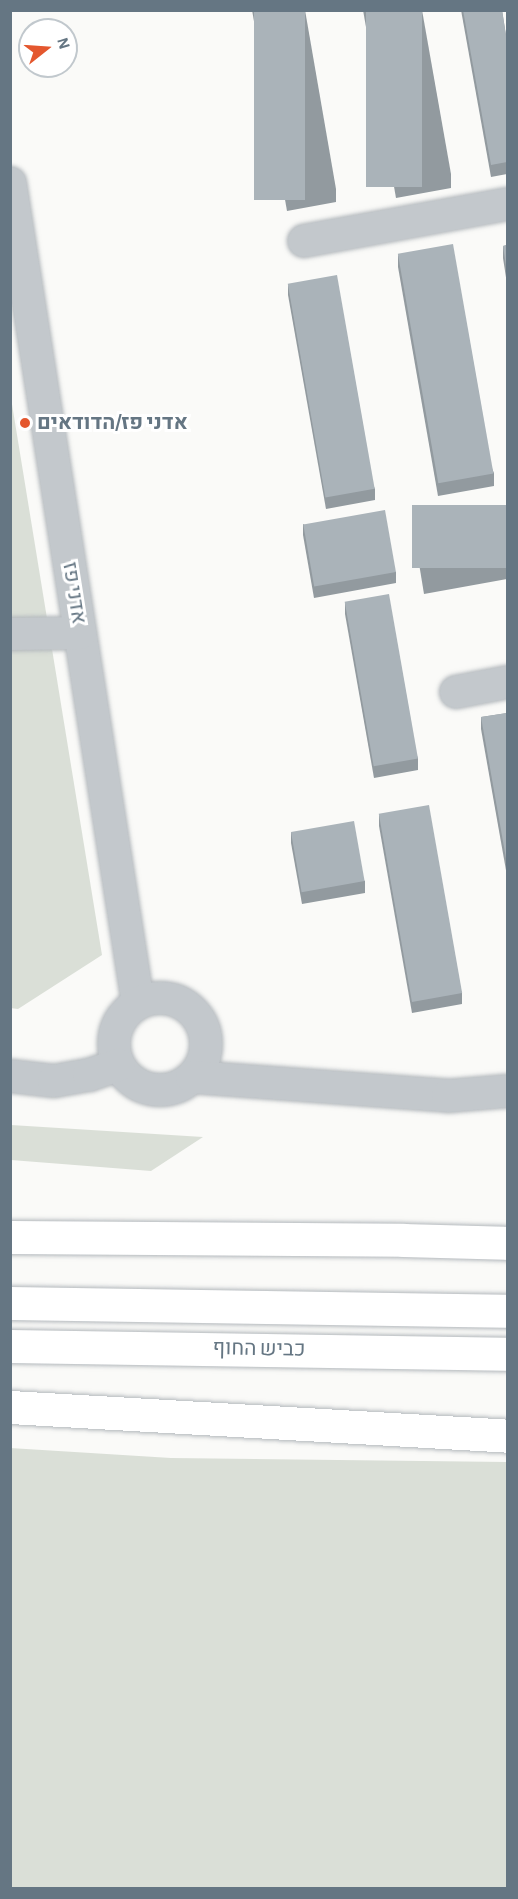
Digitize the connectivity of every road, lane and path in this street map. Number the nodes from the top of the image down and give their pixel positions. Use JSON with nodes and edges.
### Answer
{"nodes":[{"id":1,"x":10,"y":183,"type":"edge"},
{"id":2,"x":507,"y":204,"type":"edge"},
{"id":3,"x":13,"y":228,"type":"edge"},
{"id":4,"x":304,"y":241,"type":"dead end"},
{"id":5,"x":80,"y":633,"type":"junction"},
{"id":6,"x":10,"y":634,"type":"edge"},
{"id":7,"x":507,"y":682,"type":"edge"},
{"id":8,"x":456,"y":692,"type":"dead end"},
{"id":9,"x":138,"y":1002,"type":"junction"},
{"id":10,"x":118,"y":1065,"type":"junction"},
{"id":11,"x":10,"y":1076,"type":"edge"},
{"id":12,"x":192,"y":1077,"type":"junction"},
{"id":13,"x":507,"y":1091,"type":"edge"},
{"id":14,"x":10,"y":1235,"type":"edge"},
{"id":15,"x":507,"y":1244,"type":"edge"},
{"id":16,"x":10,"y":1303,"type":"edge"},
{"id":17,"x":507,"y":1311,"type":"edge"},
{"id":18,"x":10,"y":1346,"type":"edge"},
{"id":19,"x":507,"y":1354,"type":"edge"},
{"id":20,"x":10,"y":1407,"type":"edge"},
{"id":21,"x":507,"y":1436,"type":"edge"}],
"edges":[{"from":1,"to":3,"type":"street","name":"אדני פז"},
{"from":2,"to":4,"type":"street"},
{"from":3,"to":5,"type":"street","name":"אדני פז"},
{"from":5,"to":6,"type":"street"},
{"from":5,"to":9,"type":"street","name":"אדני פז"},
{"from":7,"to":8,"type":"street"},
{"from":9,"to":10,"type":"street"},
{"from":9,"to":12,"type":"street"},
{"from":10,"to":11,"type":"street"},
{"from":10,"to":12,"type":"street"},
{"from":12,"to":13,"type":"street"},
{"from":14,"to":15,"type":"highway"},
{"from":16,"to":17,"type":"highway","name":"כביש החוף"},
{"from":18,"to":19,"type":"highway","name":"כביש החוף"},
{"from":20,"to":21,"type":"highway"}]}
